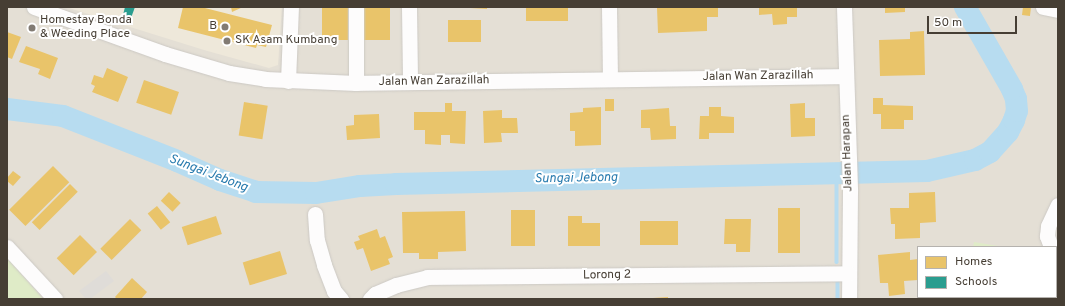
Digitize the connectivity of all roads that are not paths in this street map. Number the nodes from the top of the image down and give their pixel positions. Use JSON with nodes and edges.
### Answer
{"nodes":[{"id":1,"x":34,"y":7,"type":"edge"},
{"id":2,"x":291,"y":7,"type":"edge"},
{"id":3,"x":356,"y":7,"type":"edge"},
{"id":4,"x":409,"y":7,"type":"edge"},
{"id":5,"x":609,"y":7,"type":"edge"},
{"id":6,"x":844,"y":7,"type":"edge"},
{"id":7,"x":1043,"y":7,"type":"edge"},
{"id":8,"x":1058,"y":10,"type":"edge"},
{"id":9,"x":846,"y":76,"type":"junction"},
{"id":10,"x":610,"y":79,"type":"junction"},
{"id":11,"x":288,"y":81,"type":"junction"},
{"id":12,"x":410,"y":82,"type":"junction"},
{"id":13,"x":356,"y":83,"type":"junction"},
{"id":14,"x":1058,"y":205,"type":"edge"},
{"id":15,"x":314,"y":214,"type":"dead end"},
{"id":16,"x":1051,"y":246,"type":"edge"},
{"id":17,"x":7,"y":247,"type":"edge"},
{"id":18,"x":849,"y":273,"type":"junction"},
{"id":19,"x":55,"y":299,"type":"edge"},
{"id":20,"x":341,"y":299,"type":"edge"},
{"id":21,"x":370,"y":299,"type":"edge"},
{"id":22,"x":850,"y":299,"type":"edge"}],
"edges":[{"from":1,"to":11,"type":"street","name":"Jalan Wan Zarazillah"},
{"from":2,"to":11,"type":"street"},
{"from":3,"to":13,"type":"street"},
{"from":4,"to":12,"type":"street"},
{"from":5,"to":10,"type":"street"},
{"from":6,"to":9,"type":"street","name":"Jalan Harapan"},
{"from":7,"to":8,"type":"street"},
{"from":9,"to":10,"type":"street","name":"Jalan Wan Zarazillah"},
{"from":9,"to":18,"type":"street","name":"Jalan Harapan"},
{"from":10,"to":12,"type":"street","name":"Jalan Wan Zarazillah"},
{"from":11,"to":13,"type":"street","name":"Jalan Wan Zarazillah"},
{"from":12,"to":13,"type":"street","name":"Jalan Wan Zarazillah"},
{"from":14,"to":16,"type":"street"},
{"from":15,"to":20,"type":"street"},
{"from":17,"to":19,"type":"street"},
{"from":18,"to":21,"type":"street","name":"Lorong 2"},
{"from":18,"to":22,"type":"street","name":"Jalan Harapan"}]}
